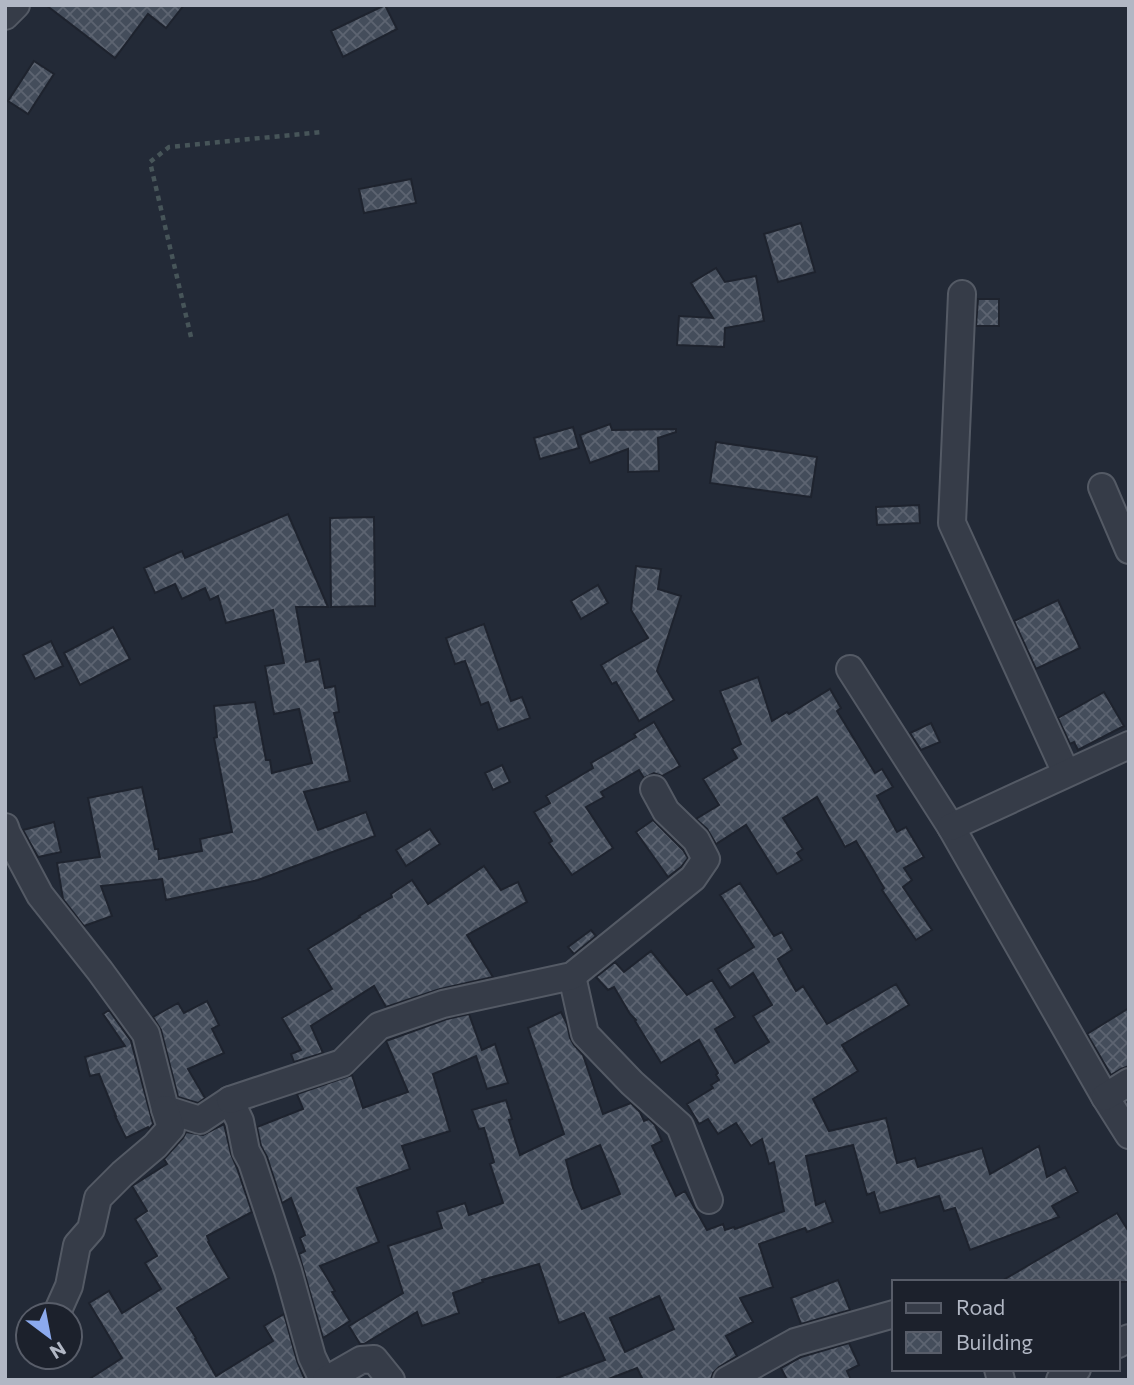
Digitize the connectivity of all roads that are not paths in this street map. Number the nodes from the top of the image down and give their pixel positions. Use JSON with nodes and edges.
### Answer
{"nodes":[{"id":1,"x":16,"y":5,"type":"edge"},
{"id":2,"x":5,"y":16,"type":"edge"},
{"id":3,"x":961,"y":294,"type":"dead end"},
{"id":4,"x":1102,"y":487,"type":"dead end"},
{"id":5,"x":1129,"y":550,"type":"edge"},
{"id":6,"x":850,"y":668,"type":"dead end"},
{"id":7,"x":1129,"y":745,"type":"edge"},
{"id":8,"x":1066,"y":774,"type":"junction"},
{"id":9,"x":654,"y":789,"type":"dead end"},
{"id":10,"x":951,"y":827,"type":"junction"},
{"id":11,"x":6,"y":831,"type":"edge"},
{"id":12,"x":572,"y":976,"type":"junction"},
{"id":13,"x":1129,"y":1082,"type":"edge"},
{"id":14,"x":1105,"y":1097,"type":"junction"},
{"id":15,"x":230,"y":1100,"type":"junction"},
{"id":16,"x":165,"y":1108,"type":"junction"},
{"id":17,"x":1129,"y":1135,"type":"edge"},
{"id":18,"x":709,"y":1200,"type":"dead end"},
{"id":19,"x":63,"y":1301,"type":"edge"},
{"id":20,"x":892,"y":1315,"type":"edge"},
{"id":21,"x":324,"y":1380,"type":"edge"},
{"id":22,"x":391,"y":1380,"type":"edge"},
{"id":23,"x":727,"y":1380,"type":"edge"}],
"edges":[{"from":1,"to":2,"type":"street"},
{"from":3,"to":8,"type":"street"},
{"from":4,"to":5,"type":"street"},
{"from":6,"to":10,"type":"street"},
{"from":7,"to":8,"type":"street"},
{"from":8,"to":10,"type":"street"},
{"from":9,"to":12,"type":"street"},
{"from":10,"to":14,"type":"street"},
{"from":11,"to":16,"type":"street"},
{"from":12,"to":15,"type":"street"},
{"from":12,"to":18,"type":"street"},
{"from":13,"to":14,"type":"street"},
{"from":14,"to":17,"type":"street"},
{"from":15,"to":16,"type":"street"},
{"from":15,"to":21,"type":"street"},
{"from":16,"to":19,"type":"street"},
{"from":20,"to":23,"type":"street"},
{"from":21,"to":22,"type":"street"}]}
